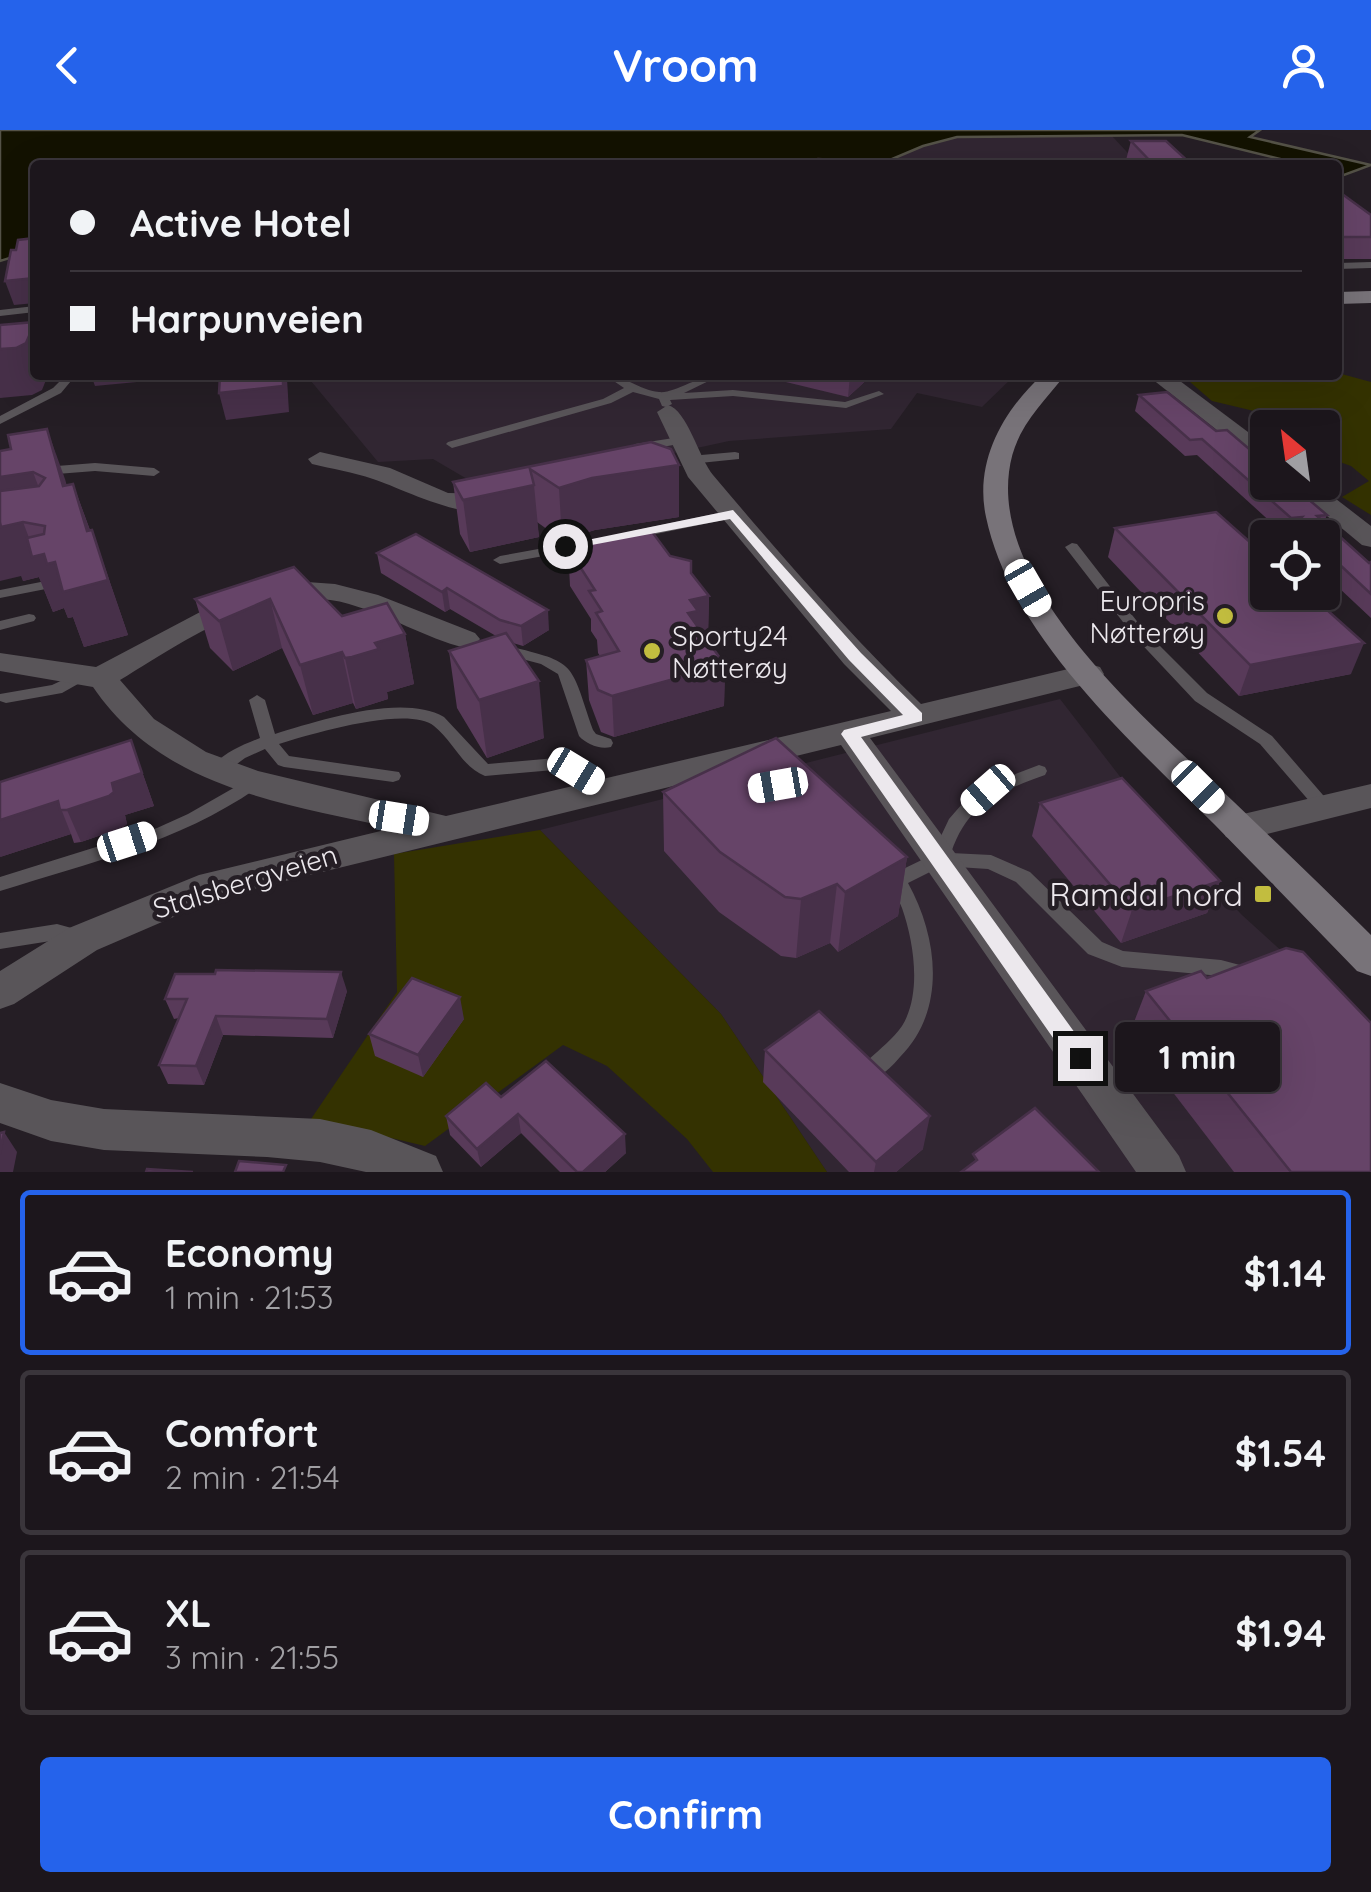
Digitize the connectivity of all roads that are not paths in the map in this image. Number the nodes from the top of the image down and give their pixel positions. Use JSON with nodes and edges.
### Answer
{"nodes":[{"id":1,"x":1371,"y":265,"type":"edge"},
{"id":2,"x":1342,"y":266,"type":"edge"},
{"id":3,"x":1342,"y":298,"type":"edge"},
{"id":4,"x":1367,"y":300,"type":"edge"},
{"id":5,"x":30,"y":310,"type":"edge"},
{"id":6,"x":0,"y":313,"type":"edge"},
{"id":7,"x":68,"y":380,"type":"edge"},
{"id":8,"x":618,"y":380,"type":"edge"},
{"id":9,"x":707,"y":380,"type":"edge"},
{"id":10,"x":1049,"y":380,"type":"edge"},
{"id":11,"x":1165,"y":380,"type":"edge"},
{"id":12,"x":632,"y":388,"type":"junction"},
{"id":13,"x":878,"y":394,"type":"dead end"},
{"id":14,"x":666,"y":404,"type":"junction"},
{"id":15,"x":0,"y":421,"type":"edge"},
{"id":16,"x":452,"y":444,"type":"dead end"},
{"id":17,"x":1250,"y":445,"type":"edge"},
{"id":18,"x":619,"y":452,"type":"edge"},
{"id":19,"x":688,"y":456,"type":"junction"},
{"id":20,"x":735,"y":456,"type":"dead end"},
{"id":21,"x":320,"y":458,"type":"dead end"},
{"id":22,"x":660,"y":471,"type":"edge"},
{"id":23,"x":154,"y":472,"type":"dead end"},
{"id":24,"x":30,"y":474,"type":"edge"},
{"id":25,"x":1321,"y":500,"type":"edge"},
{"id":26,"x":518,"y":502,"type":"edge"},
{"id":27,"x":733,"y":514,"type":"junction"},
{"id":28,"x":1371,"y":539,"type":"edge"},
{"id":29,"x":1072,"y":547,"type":"dead end"},
{"id":30,"x":500,"y":560,"type":"dead end"},
{"id":31,"x":56,"y":583,"type":"edge"},
{"id":32,"x":0,"y":594,"type":"edge"},
{"id":33,"x":28,"y":618,"type":"dead end"},
{"id":34,"x":0,"y":626,"type":"edge"},
{"id":35,"x":465,"y":639,"type":"joint"},
{"id":36,"x":0,"y":662,"type":"edge"},
{"id":37,"x":1090,"y":674,"type":"junction"},
{"id":38,"x":91,"y":677,"type":"junction"},
{"id":39,"x":6,"y":698,"type":"dead end"},
{"id":40,"x":256,"y":700,"type":"dead end"},
{"id":41,"x":916,"y":717,"type":"junction"},
{"id":42,"x":850,"y":734,"type":"junction"},
{"id":43,"x":270,"y":742,"type":"junction"},
{"id":44,"x":606,"y":743,"type":"dead end"},
{"id":45,"x":216,"y":771,"type":"junction"},
{"id":46,"x":1039,"y":771,"type":"dead end"},
{"id":47,"x":393,"y":776,"type":"dead end"},
{"id":48,"x":251,"y":784,"type":"junction"},
{"id":49,"x":606,"y":789,"type":"junction"},
{"id":50,"x":1371,"y":796,"type":"edge"},
{"id":51,"x":1323,"y":806,"type":"junction"},
{"id":52,"x":449,"y":826,"type":"junction"},
{"id":53,"x":1239,"y":828,"type":"junction"},
{"id":54,"x":871,"y":854,"type":"edge"},
{"id":55,"x":940,"y":860,"type":"junction"},
{"id":56,"x":897,"y":880,"type":"junction"},
{"id":57,"x":0,"y":884,"type":"edge"},
{"id":58,"x":83,"y":939,"type":"junction"},
{"id":59,"x":0,"y":941,"type":"edge"},
{"id":60,"x":1371,"y":960,"type":"edge"},
{"id":61,"x":1272,"y":981,"type":"edge"},
{"id":62,"x":0,"y":992,"type":"edge"},
{"id":63,"x":876,"y":1066,"type":"edge"},
{"id":64,"x":0,"y":1103,"type":"edge"},
{"id":65,"x":420,"y":1172,"type":"edge"},
{"id":66,"x":1163,"y":1172,"type":"edge"}],
"edges":[{"from":1,"to":2,"type":"lane"},
{"from":3,"to":4,"type":"main road"},
{"from":5,"to":6,"type":"lane"},
{"from":7,"to":15,"type":"lane"},
{"from":8,"to":12,"type":"lane"},
{"from":9,"to":14,"type":"lane"},
{"from":10,"to":37,"type":"main road"},
{"from":11,"to":17,"type":"street"},
{"from":12,"to":14,"type":"lane"},
{"from":12,"to":16,"type":"lane"},
{"from":13,"to":14,"type":"lane"},
{"from":14,"to":19,"type":"street"},
{"from":18,"to":19,"type":"lane"},
{"from":19,"to":20,"type":"lane"},
{"from":19,"to":22,"type":"street"},
{"from":19,"to":27,"type":"street"},
{"from":21,"to":26,"type":"street"},
{"from":23,"to":24,"type":"lane"},
{"from":25,"to":28,"type":"street"},
{"from":27,"to":30,"type":"lane"},
{"from":27,"to":41,"type":"street"},
{"from":29,"to":51,"type":"lane"},
{"from":31,"to":32,"type":"lane"},
{"from":33,"to":34,"type":"lane"},
{"from":35,"to":38,"type":"street"},
{"from":35,"to":44,"type":"lane"},
{"from":36,"to":38,"type":"street"},
{"from":37,"to":41,"type":"street","name":"Stalsbergveien"},
{"from":37,"to":53,"type":"main road"},
{"from":38,"to":39,"type":"lane"},
{"from":38,"to":45,"type":"street"},
{"from":40,"to":43,"type":"lane"},
{"from":41,"to":42,"type":"street","name":"Stalsbergveien"},
{"from":42,"to":49,"type":"street","name":"Stalsbergveien"},
{"from":42,"to":55,"type":"street"},
{"from":43,"to":45,"type":"lane"},
{"from":43,"to":47,"type":"lane"},
{"from":43,"to":49,"type":"lane"},
{"from":45,"to":48,"type":"street"},
{"from":46,"to":55,"type":"lane"},
{"from":48,"to":52,"type":"street"},
{"from":48,"to":57,"type":"lane"},
{"from":49,"to":52,"type":"street","name":"Stalsbergveien"},
{"from":50,"to":51,"type":"street"},
{"from":51,"to":53,"type":"street"},
{"from":52,"to":58,"type":"street","name":"Stalsbergveien"},
{"from":53,"to":60,"type":"main road"},
{"from":54,"to":56,"type":"lane"},
{"from":55,"to":56,"type":"lane"},
{"from":55,"to":61,"type":"lane"},
{"from":55,"to":66,"type":"street"},
{"from":56,"to":63,"type":"lane"},
{"from":58,"to":59,"type":"lane"},
{"from":58,"to":62,"type":"street","name":"Stalsbergveien"},
{"from":64,"to":65,"type":"street"}]}
